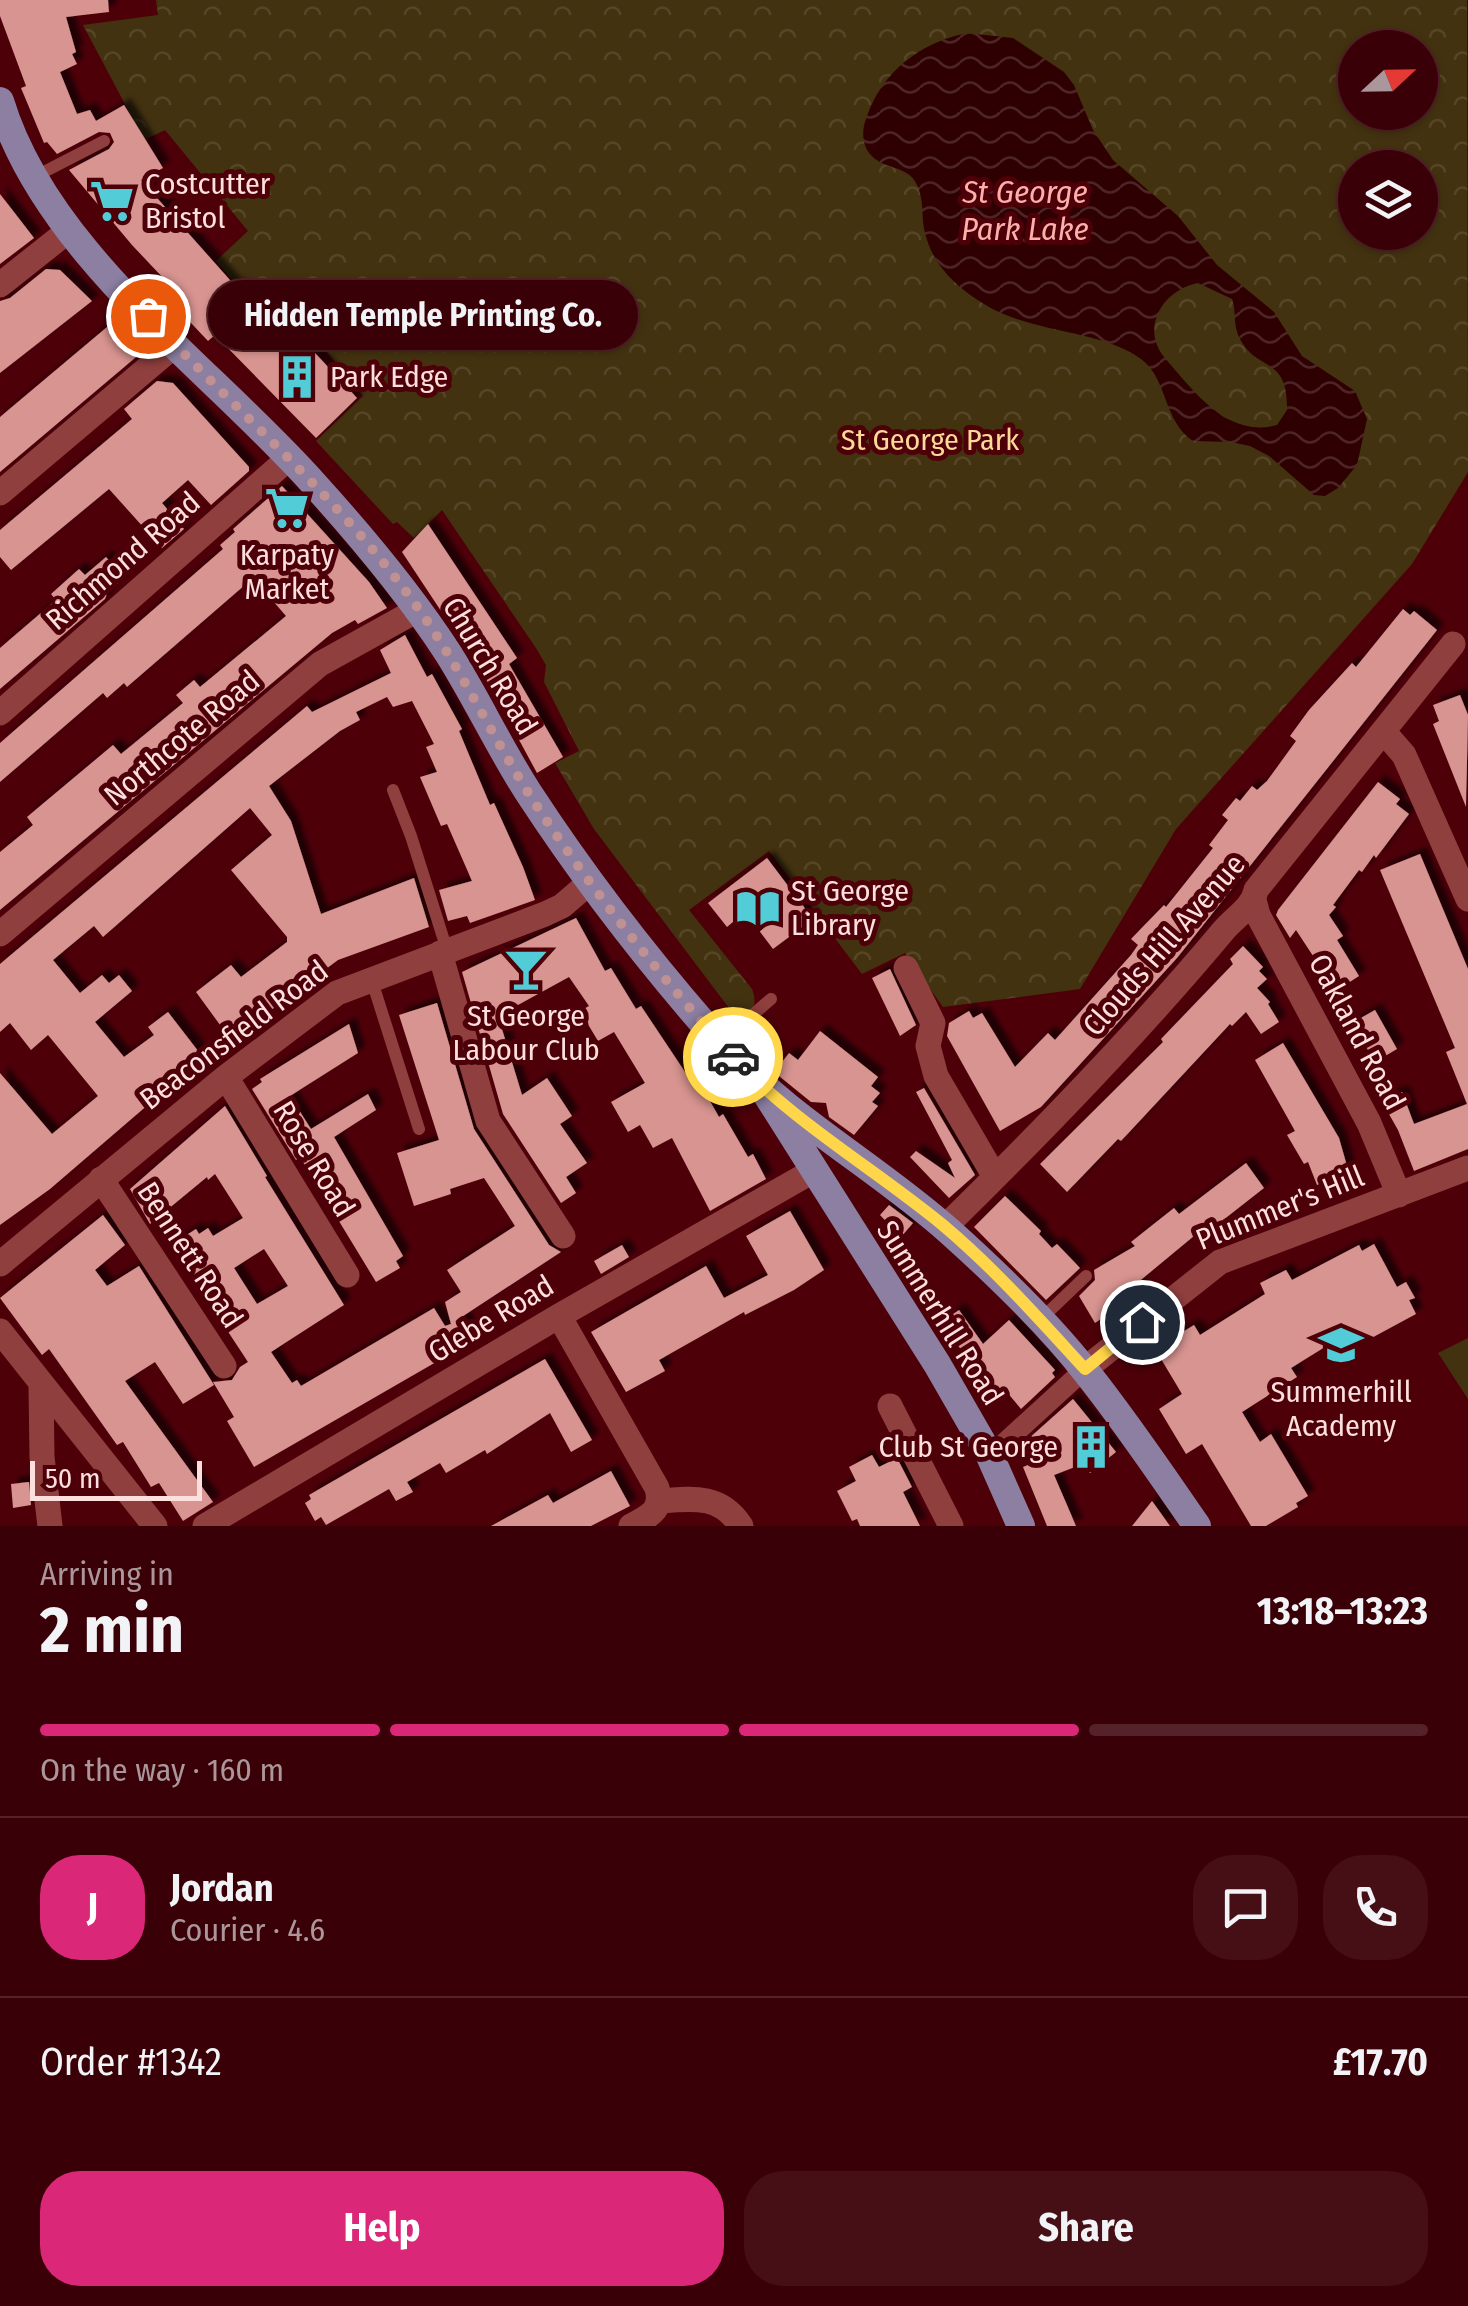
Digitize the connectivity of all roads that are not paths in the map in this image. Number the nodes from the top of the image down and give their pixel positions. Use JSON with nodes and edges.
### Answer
{"nodes":[{"id":1,"x":0,"y":101,"type":"edge"},
{"id":2,"x":104,"y":140,"type":"dead end"},
{"id":3,"x":34,"y":178,"type":"junction"},
{"id":4,"x":68,"y":231,"type":"junction"},
{"id":5,"x":0,"y":285,"type":"edge"},
{"id":6,"x":174,"y":345,"type":"junction"},
{"id":7,"x":289,"y":458,"type":"junction"},
{"id":8,"x":0,"y":493,"type":"edge"},
{"id":9,"x":419,"y":609,"type":"junction"},
{"id":10,"x":1454,"y":644,"type":"dead end"},
{"id":11,"x":0,"y":713,"type":"edge"},
{"id":12,"x":1384,"y":732,"type":"junction"},
{"id":13,"x":393,"y":790,"type":"dead end"},
{"id":14,"x":590,"y":882,"type":"junction"},
{"id":15,"x":1468,"y":899,"type":"edge"},
{"id":16,"x":1254,"y":900,"type":"junction"},
{"id":17,"x":0,"y":934,"type":"edge"},
{"id":18,"x":443,"y":952,"type":"junction"},
{"id":19,"x":906,"y":968,"type":"dead end"},
{"id":20,"x":371,"y":978,"type":"junction"},
{"id":21,"x":772,"y":999,"type":"dead end"},
{"id":22,"x":720,"y":1043,"type":"junction"},
{"id":23,"x":226,"y":1077,"type":"junction"},
{"id":24,"x":764,"y":1089,"type":"junction"},
{"id":25,"x":419,"y":1128,"type":"dead end"},
{"id":26,"x":860,"y":1162,"type":"junction"},
{"id":27,"x":1468,"y":1168,"type":"edge"},
{"id":28,"x":813,"y":1171,"type":"junction"},
{"id":29,"x":996,"y":1177,"type":"junction"},
{"id":30,"x":102,"y":1179,"type":"junction"},
{"id":31,"x":1398,"y":1195,"type":"junction"},
{"id":32,"x":945,"y":1227,"type":"junction"},
{"id":33,"x":563,"y":1236,"type":"dead end"},
{"id":34,"x":0,"y":1264,"type":"edge"},
{"id":35,"x":347,"y":1275,"type":"dead end"},
{"id":36,"x":1086,"y":1276,"type":"dead end"},
{"id":37,"x":559,"y":1316,"type":"junction"},
{"id":38,"x":1040,"y":1320,"type":"junction"},
{"id":39,"x":0,"y":1331,"type":"edge"},
{"id":40,"x":224,"y":1366,"type":"dead end"},
{"id":41,"x":1085,"y":1369,"type":"junction"},
{"id":42,"x":40,"y":1386,"type":"junction"},
{"id":43,"x":890,"y":1406,"type":"dead end"},
{"id":44,"x":990,"y":1456,"type":"junction"},
{"id":45,"x":661,"y":1500,"type":"junction"},
{"id":46,"x":50,"y":1526,"type":"edge"},
{"id":47,"x":155,"y":1526,"type":"edge"},
{"id":48,"x":205,"y":1526,"type":"edge"},
{"id":49,"x":631,"y":1526,"type":"edge"},
{"id":50,"x":741,"y":1526,"type":"edge"},
{"id":51,"x":951,"y":1526,"type":"edge"},
{"id":52,"x":1021,"y":1526,"type":"edge"},
{"id":53,"x":1196,"y":1526,"type":"edge"}],
"edges":[{"from":1,"to":3,"type":"main road","name":"Church Road"},
{"from":2,"to":3,"type":"lane"},
{"from":3,"to":4,"type":"main road","name":"Church Road"},
{"from":4,"to":5,"type":"street"},
{"from":4,"to":6,"type":"main road","name":"Church Road"},
{"from":6,"to":7,"type":"main road","name":"Church Road"},
{"from":6,"to":8,"type":"street"},
{"from":7,"to":9,"type":"main road","name":"Church Road"},
{"from":7,"to":11,"type":"street","name":"Richmond Road"},
{"from":9,"to":14,"type":"main road","name":"Church Road"},
{"from":9,"to":17,"type":"street","name":"Northcote Road"},
{"from":10,"to":12,"type":"street","name":"Clouds Hill Avenue"},
{"from":12,"to":15,"type":"street"},
{"from":12,"to":16,"type":"street","name":"Clouds Hill Avenue"},
{"from":13,"to":18,"type":"lane"},
{"from":14,"to":18,"type":"street","name":"Beaconsfield Road"},
{"from":14,"to":22,"type":"main road","name":"Church Road"},
{"from":16,"to":29,"type":"street","name":"Clouds Hill Avenue"},
{"from":16,"to":31,"type":"street","name":"Oakland Road"},
{"from":18,"to":20,"type":"street","name":"Beaconsfield Road"},
{"from":18,"to":33,"type":"street"},
{"from":19,"to":29,"type":"street"},
{"from":20,"to":23,"type":"street","name":"Beaconsfield Road"},
{"from":20,"to":25,"type":"lane"},
{"from":21,"to":22,"type":"lane"},
{"from":22,"to":24,"type":"main road","name":"Church Road"},
{"from":23,"to":30,"type":"street","name":"Beaconsfield Road"},
{"from":23,"to":35,"type":"street","name":"Rose Road"},
{"from":24,"to":26,"type":"main road","name":"Church Road"},
{"from":24,"to":28,"type":"main road","name":"Summerhill Road"},
{"from":26,"to":28,"type":"main road"},
{"from":26,"to":32,"type":"main road","name":"Church Road"},
{"from":27,"to":31,"type":"street","name":"Plummer's Hill"},
{"from":28,"to":37,"type":"street","name":"Glebe Road"},
{"from":28,"to":44,"type":"main road","name":"Summerhill Road"},
{"from":29,"to":32,"type":"street","name":"Clouds Hill Avenue"},
{"from":30,"to":34,"type":"street","name":"Beaconsfield Road"},
{"from":30,"to":40,"type":"street","name":"Bennett Road"},
{"from":31,"to":41,"type":"street","name":"Plummer's Hill"},
{"from":32,"to":38,"type":"main road","name":"Church Road"},
{"from":36,"to":38,"type":"lane"},
{"from":37,"to":45,"type":"street"},
{"from":37,"to":48,"type":"street","name":"Glebe Road"},
{"from":38,"to":41,"type":"main road","name":"Church Road"},
{"from":39,"to":42,"type":"street"},
{"from":41,"to":44,"type":"street"},
{"from":41,"to":53,"type":"main road","name":"Church Road"},
{"from":42,"to":46,"type":"street"},
{"from":42,"to":47,"type":"street"},
{"from":43,"to":51,"type":"street"},
{"from":44,"to":52,"type":"main road","name":"Summerhill Road"},
{"from":45,"to":49,"type":"street"},
{"from":45,"to":50,"type":"street"}]}
